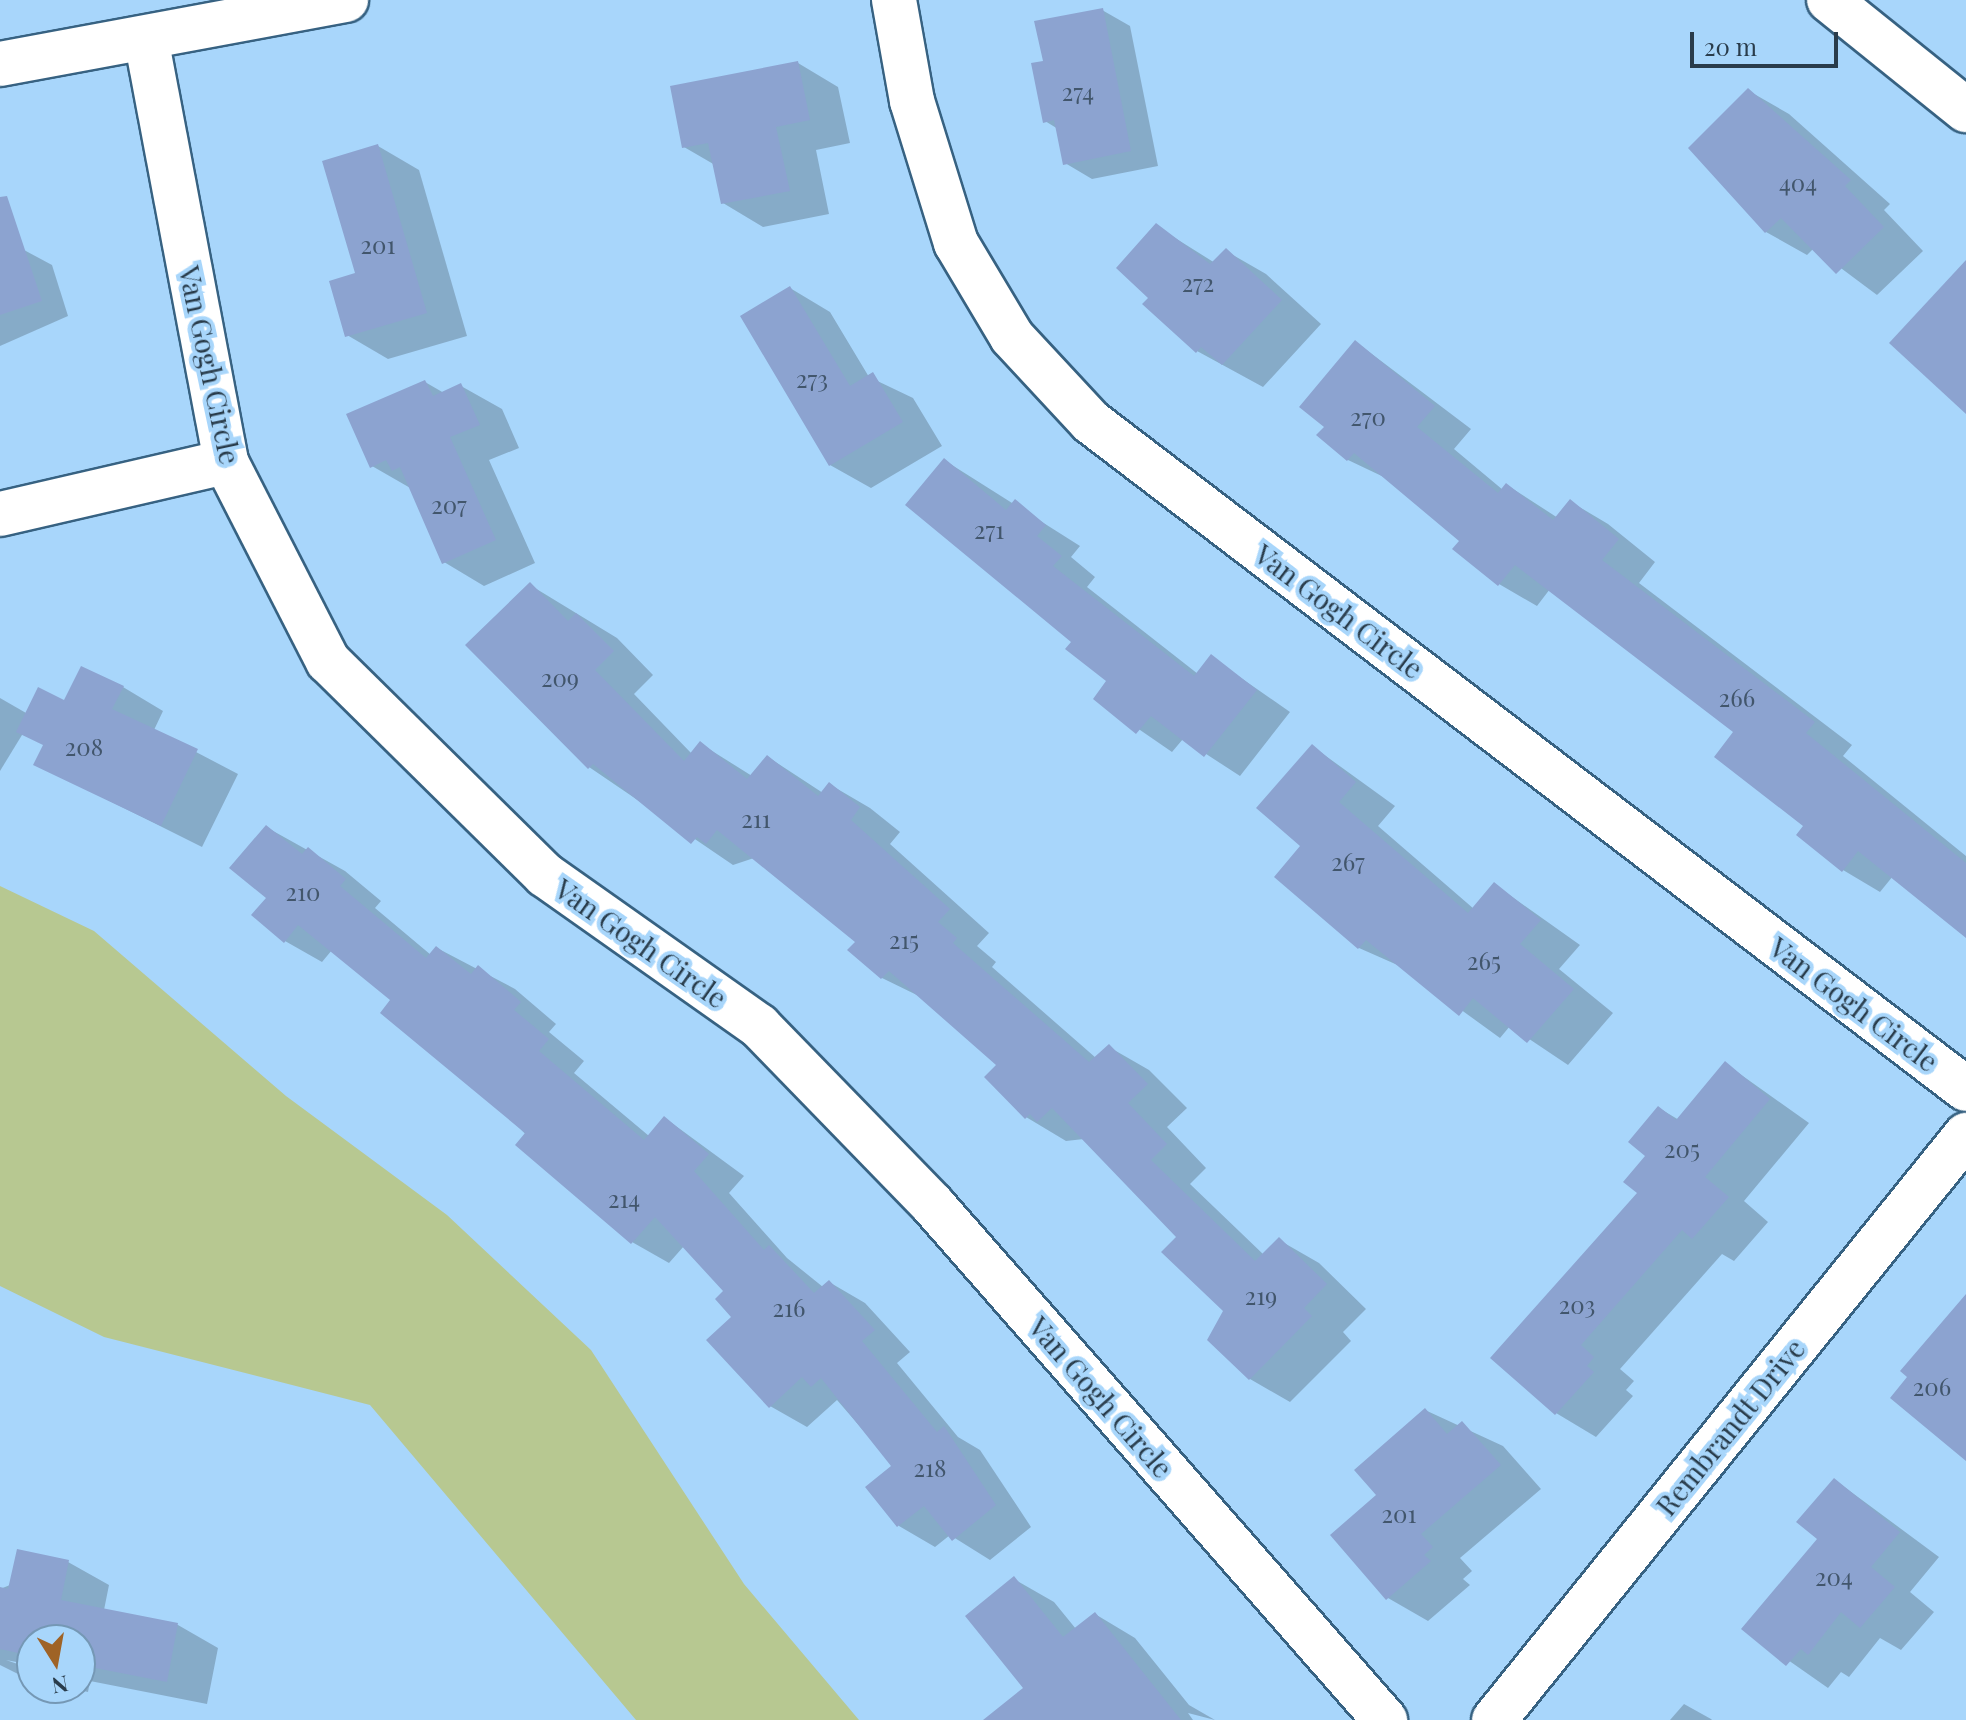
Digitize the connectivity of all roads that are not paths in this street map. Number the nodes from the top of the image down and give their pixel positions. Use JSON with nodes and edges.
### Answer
{"nodes":[{"id":1,"x":346,"y":0,"type":"edge"},
{"id":2,"x":894,"y":0,"type":"edge"},
{"id":3,"x":1829,"y":0,"type":"edge"},
{"id":4,"x":146,"y":38,"type":"junction"},
{"id":5,"x":0,"y":64,"type":"edge"},
{"id":6,"x":1966,"y":110,"type":"edge"},
{"id":7,"x":226,"y":462,"type":"junction"},
{"id":8,"x":0,"y":514,"type":"edge"},
{"id":9,"x":1966,"y":1089,"type":"edge"},
{"id":10,"x":1966,"y":1135,"type":"edge"},
{"id":11,"x":1385,"y":1720,"type":"edge"},
{"id":12,"x":1494,"y":1720,"type":"edge"}],
"edges":[{"from":1,"to":4,"type":"street"},
{"from":2,"to":9,"type":"street","name":"Van Gogh Circle"},
{"from":3,"to":6,"type":"street"},
{"from":4,"to":5,"type":"street"},
{"from":4,"to":7,"type":"street","name":"Van Gogh Circle"},
{"from":7,"to":8,"type":"street"},
{"from":7,"to":11,"type":"street","name":"Van Gogh Circle"},
{"from":10,"to":12,"type":"street","name":"Rembrandt Drive"}]}
